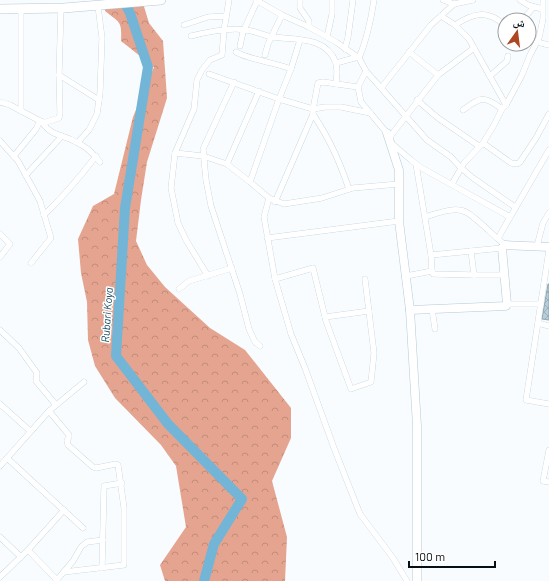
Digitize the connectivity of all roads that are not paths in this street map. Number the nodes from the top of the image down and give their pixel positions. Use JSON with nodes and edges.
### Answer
{"nodes":[{"id":1,"x":158,"y":0,"type":"edge"},
{"id":2,"x":228,"y":0,"type":"edge"},
{"id":3,"x":257,"y":0,"type":"edge"},
{"id":4,"x":300,"y":0,"type":"edge"},
{"id":5,"x":332,"y":0,"type":"edge"},
{"id":6,"x":353,"y":0,"type":"edge"},
{"id":7,"x":374,"y":0,"type":"edge"},
{"id":8,"x":443,"y":0,"type":"edge"},
{"id":9,"x":473,"y":0,"type":"edge"},
{"id":10,"x":520,"y":0,"type":"edge"},
{"id":11,"x":543,"y":0,"type":"edge"},
{"id":12,"x":454,"y":4,"type":"junction"},
{"id":13,"x":55,"y":6,"type":"edge"},
{"id":14,"x":100,"y":6,"type":"junction"},
{"id":15,"x":534,"y":7,"type":"junction"},
{"id":16,"x":0,"y":8,"type":"edge"},
{"id":17,"x":21,"y":8,"type":"junction"},
{"id":18,"x":542,"y":8,"type":"junction"},
{"id":19,"x":529,"y":12,"type":"edge"},
{"id":20,"x":282,"y":15,"type":"junction"},
{"id":21,"x":226,"y":16,"type":"junction"},
{"id":22,"x":441,"y":16,"type":"junction"},
{"id":23,"x":497,"y":20,"type":"edge"},
{"id":24,"x":184,"y":25,"type":"dead end"},
{"id":25,"x":455,"y":25,"type":"junction"},
{"id":26,"x":309,"y":27,"type":"junction"},
{"id":27,"x":224,"y":30,"type":"junction"},
{"id":28,"x":245,"y":30,"type":"junction"},
{"id":29,"x":191,"y":36,"type":"dead end"},
{"id":30,"x":271,"y":37,"type":"junction"},
{"id":31,"x":327,"y":37,"type":"junction"},
{"id":32,"x":300,"y":40,"type":"junction"},
{"id":33,"x":537,"y":42,"type":"joint"},
{"id":34,"x":549,"y":45,"type":"edge"},
{"id":35,"x":240,"y":46,"type":"dead end"},
{"id":36,"x":474,"y":48,"type":"junction"},
{"id":37,"x":345,"y":49,"type":"junction"},
{"id":38,"x":236,"y":52,"type":"dead end"},
{"id":39,"x":409,"y":52,"type":"junction"},
{"id":40,"x":532,"y":52,"type":"edge"},
{"id":41,"x":265,"y":54,"type":"dead end"},
{"id":42,"x":508,"y":56,"type":"dead end"},
{"id":43,"x":359,"y":58,"type":"junction"},
{"id":44,"x":336,"y":62,"type":"junction"},
{"id":45,"x":291,"y":69,"type":"junction"},
{"id":46,"x":366,"y":71,"type":"junction"},
{"id":47,"x":209,"y":74,"type":"dead end"},
{"id":48,"x":59,"y":75,"type":"junction"},
{"id":49,"x":438,"y":75,"type":"junction"},
{"id":50,"x":490,"y":76,"type":"junction"},
{"id":51,"x":234,"y":82,"type":"junction"},
{"id":52,"x":336,"y":84,"type":"junction"},
{"id":53,"x":358,"y":86,"type":"junction"},
{"id":54,"x":382,"y":88,"type":"junction"},
{"id":55,"x":259,"y":91,"type":"junction"},
{"id":56,"x":279,"y":98,"type":"junction"},
{"id":57,"x":99,"y":100,"type":"junction"},
{"id":58,"x":417,"y":100,"type":"junction"},
{"id":59,"x":0,"y":102,"type":"edge"},
{"id":60,"x":504,"y":107,"type":"junction"},
{"id":61,"x":463,"y":110,"type":"dead end"},
{"id":62,"x":21,"y":111,"type":"junction"},
{"id":63,"x":313,"y":111,"type":"junction"},
{"id":64,"x":370,"y":113,"type":"junction"},
{"id":65,"x":549,"y":114,"type":"edge"},
{"id":66,"x":406,"y":116,"type":"junction"},
{"id":67,"x":41,"y":121,"type":"junction"},
{"id":68,"x":62,"y":136,"type":"junction"},
{"id":69,"x":388,"y":138,"type":"junction"},
{"id":70,"x":0,"y":141,"type":"edge"},
{"id":71,"x":78,"y":142,"type":"junction"},
{"id":72,"x":481,"y":145,"type":"junction"},
{"id":73,"x":549,"y":150,"type":"edge"},
{"id":74,"x":175,"y":153,"type":"junction"},
{"id":75,"x":14,"y":156,"type":"junction"},
{"id":76,"x":96,"y":156,"type":"junction"},
{"id":77,"x":203,"y":156,"type":"junction"},
{"id":78,"x":100,"y":162,"type":"dead end"},
{"id":79,"x":227,"y":164,"type":"junction"},
{"id":80,"x":416,"y":164,"type":"junction"},
{"id":81,"x":461,"y":168,"type":"junction"},
{"id":82,"x":26,"y":176,"type":"junction"},
{"id":83,"x":250,"y":182,"type":"junction"},
{"id":84,"x":399,"y":184,"type":"junction"},
{"id":85,"x":452,"y":184,"type":"junction"},
{"id":86,"x":348,"y":189,"type":"junction"},
{"id":87,"x":269,"y":198,"type":"junction"},
{"id":88,"x":275,"y":202,"type":"junction"},
{"id":89,"x":515,"y":207,"type":"junction"},
{"id":90,"x":549,"y":213,"type":"edge"},
{"id":91,"x":44,"y":215,"type":"junction"},
{"id":92,"x":425,"y":217,"type":"junction"},
{"id":93,"x":510,"y":217,"type":"junction"},
{"id":94,"x":399,"y":221,"type":"junction"},
{"id":95,"x":0,"y":234,"type":"edge"},
{"id":96,"x":267,"y":238,"type":"junction"},
{"id":97,"x":498,"y":239,"type":"junction"},
{"id":98,"x":504,"y":246,"type":"junction"},
{"id":99,"x":537,"y":246,"type":"junction"},
{"id":100,"x":549,"y":247,"type":"edge"},
{"id":101,"x":549,"y":250,"type":"edge"},
{"id":102,"x":471,"y":252,"type":"junction"},
{"id":103,"x":431,"y":255,"type":"junction"},
{"id":104,"x":0,"y":257,"type":"edge"},
{"id":105,"x":31,"y":263,"type":"dead end"},
{"id":106,"x":232,"y":268,"type":"junction"},
{"id":107,"x":432,"y":271,"type":"junction"},
{"id":108,"x":474,"y":275,"type":"junction"},
{"id":109,"x":505,"y":275,"type":"junction"},
{"id":110,"x":208,"y":276,"type":"junction"},
{"id":111,"x":406,"y":276,"type":"junction"},
{"id":112,"x":275,"y":279,"type":"junction"},
{"id":113,"x":365,"y":279,"type":"dead end"},
{"id":114,"x":547,"y":282,"type":"edge"},
{"id":115,"x":179,"y":289,"type":"dead end"},
{"id":116,"x":507,"y":304,"type":"junction"},
{"id":117,"x":541,"y":304,"type":"junction"},
{"id":118,"x":432,"y":309,"type":"junction"},
{"id":119,"x":410,"y":310,"type":"junction"},
{"id":120,"x":369,"y":311,"type":"junction"},
{"id":121,"x":325,"y":317,"type":"junction"},
{"id":122,"x":538,"y":324,"type":"junction"},
{"id":123,"x":549,"y":326,"type":"edge"},
{"id":124,"x":435,"y":329,"type":"dead end"},
{"id":125,"x":0,"y":330,"type":"edge"},
{"id":126,"x":260,"y":346,"type":"dead end"},
{"id":127,"x":84,"y":382,"type":"dead end"},
{"id":128,"x":0,"y":404,"type":"edge"},
{"id":129,"x":549,"y":404,"type":"edge"},
{"id":130,"x":56,"y":405,"type":"junction"},
{"id":131,"x":49,"y":411,"type":"junction"},
{"id":132,"x":30,"y":431,"type":"junction"},
{"id":133,"x":549,"y":450,"type":"edge"},
{"id":134,"x":3,"y":461,"type":"edge"},
{"id":135,"x":122,"y":482,"type":"junction"},
{"id":136,"x":549,"y":482,"type":"edge"},
{"id":137,"x":64,"y":510,"type":"junction"},
{"id":138,"x":83,"y":528,"type":"dead end"},
{"id":139,"x":0,"y":537,"type":"edge"},
{"id":140,"x":103,"y":540,"type":"junction"},
{"id":141,"x":28,"y":550,"type":"junction"},
{"id":142,"x":21,"y":557,"type":"junction"},
{"id":143,"x":102,"y":568,"type":"junction"},
{"id":144,"x":64,"y":572,"type":"junction"},
{"id":145,"x":0,"y":577,"type":"edge"},
{"id":146,"x":56,"y":580,"type":"edge"},
{"id":147,"x":408,"y":581,"type":"edge"},
{"id":148,"x":418,"y":581,"type":"edge"}],
"edges":[{"from":1,"to":14,"type":"main road"},
{"from":2,"to":21,"type":"street"},
{"from":3,"to":20,"type":"street"},
{"from":3,"to":28,"type":"street"},
{"from":4,"to":26,"type":"street"},
{"from":5,"to":31,"type":"street"},
{"from":6,"to":37,"type":"street"},
{"from":7,"to":43,"type":"street"},
{"from":8,"to":12,"type":"street"},
{"from":9,"to":12,"type":"street"},
{"from":10,"to":15,"type":"street"},
{"from":11,"to":18,"type":"street"},
{"from":12,"to":22,"type":"street"},
{"from":13,"to":14,"type":"main road"},
{"from":13,"to":17,"type":"main road"},
{"from":13,"to":48,"type":"street"},
{"from":14,"to":57,"type":"street"},
{"from":15,"to":18,"type":"street"},
{"from":15,"to":19,"type":"street"},
{"from":16,"to":17,"type":"main road"},
{"from":17,"to":62,"type":"street"},
{"from":18,"to":33,"type":"street"},
{"from":20,"to":26,"type":"street"},
{"from":20,"to":30,"type":"street"},
{"from":21,"to":24,"type":"street"},
{"from":21,"to":27,"type":"street"},
{"from":22,"to":25,"type":"street"},
{"from":22,"to":39,"type":"street"},
{"from":23,"to":25,"type":"street"},
{"from":25,"to":36,"type":"street"},
{"from":26,"to":31,"type":"street"},
{"from":27,"to":28,"type":"street"},
{"from":27,"to":29,"type":"street"},
{"from":27,"to":74,"type":"street"},
{"from":28,"to":30,"type":"street"},
{"from":28,"to":35,"type":"street"},
{"from":30,"to":32,"type":"street"},
{"from":30,"to":41,"type":"street"},
{"from":31,"to":37,"type":"street"},
{"from":32,"to":44,"type":"street"},
{"from":32,"to":45,"type":"street"},
{"from":33,"to":34,"type":"street"},
{"from":36,"to":49,"type":"street"},
{"from":36,"to":50,"type":"street"},
{"from":37,"to":43,"type":"street"},
{"from":38,"to":45,"type":"street"},
{"from":39,"to":49,"type":"street"},
{"from":39,"to":54,"type":"street"},
{"from":40,"to":60,"type":"street"},
{"from":42,"to":50,"type":"street"},
{"from":43,"to":44,"type":"street"},
{"from":43,"to":46,"type":"street"},
{"from":44,"to":52,"type":"street"},
{"from":45,"to":56,"type":"street"},
{"from":46,"to":53,"type":"street"},
{"from":46,"to":54,"type":"street"},
{"from":47,"to":51,"type":"street"},
{"from":48,"to":57,"type":"street"},
{"from":48,"to":67,"type":"street"},
{"from":49,"to":58,"type":"street"},
{"from":50,"to":60,"type":"street"},
{"from":51,"to":55,"type":"street"},
{"from":51,"to":77,"type":"street"},
{"from":52,"to":53,"type":"street"},
{"from":52,"to":63,"type":"street"},
{"from":53,"to":64,"type":"street"},
{"from":54,"to":66,"type":"street"},
{"from":55,"to":56,"type":"street"},
{"from":55,"to":79,"type":"street"},
{"from":56,"to":63,"type":"street"},
{"from":56,"to":83,"type":"street"},
{"from":57,"to":71,"type":"street"},
{"from":58,"to":66,"type":"street"},
{"from":58,"to":72,"type":"street"},
{"from":59,"to":62,"type":"street"},
{"from":60,"to":61,"type":"street"},
{"from":60,"to":72,"type":"street"},
{"from":62,"to":67,"type":"street"},
{"from":63,"to":64,"type":"street"},
{"from":63,"to":86,"type":"street"},
{"from":63,"to":88,"type":"street"},
{"from":64,"to":69,"type":"street"},
{"from":65,"to":72,"type":"street"},
{"from":66,"to":69,"type":"street"},
{"from":66,"to":81,"type":"street"},
{"from":67,"to":68,"type":"street"},
{"from":67,"to":75,"type":"street"},
{"from":68,"to":71,"type":"street"},
{"from":68,"to":82,"type":"street"},
{"from":69,"to":80,"type":"street"},
{"from":69,"to":84,"type":"street"},
{"from":70,"to":75,"type":"street"},
{"from":71,"to":76,"type":"street"},
{"from":72,"to":81,"type":"street"},
{"from":73,"to":89,"type":"street"},
{"from":74,"to":77,"type":"street"},
{"from":74,"to":110,"type":"street"},
{"from":75,"to":82,"type":"street"},
{"from":76,"to":78,"type":"street"},
{"from":76,"to":91,"type":"street"},
{"from":77,"to":79,"type":"street"},
{"from":77,"to":106,"type":"street"},
{"from":79,"to":83,"type":"street"},
{"from":80,"to":85,"type":"street"},
{"from":80,"to":92,"type":"street"},
{"from":81,"to":85,"type":"street"},
{"from":81,"to":89,"type":"street"},
{"from":82,"to":91,"type":"street"},
{"from":83,"to":87,"type":"street"},
{"from":84,"to":86,"type":"street"},
{"from":84,"to":94,"type":"street"},
{"from":85,"to":93,"type":"street"},
{"from":86,"to":88,"type":"street"},
{"from":87,"to":88,"type":"street"},
{"from":87,"to":96,"type":"street"},
{"from":89,"to":93,"type":"street"},
{"from":90,"to":99,"type":"street"},
{"from":91,"to":105,"type":"street"},
{"from":92,"to":97,"type":"street"},
{"from":92,"to":103,"type":"street"},
{"from":93,"to":97,"type":"street"},
{"from":94,"to":96,"type":"street"},
{"from":94,"to":111,"type":"street"},
{"from":95,"to":104,"type":"street"},
{"from":96,"to":112,"type":"street"},
{"from":97,"to":98,"type":"street"},
{"from":98,"to":99,"type":"street"},
{"from":98,"to":102,"type":"street"},
{"from":98,"to":109,"type":"street"},
{"from":99,"to":100,"type":"street"},
{"from":101,"to":114,"type":"street"},
{"from":102,"to":103,"type":"street"},
{"from":102,"to":108,"type":"street"},
{"from":103,"to":107,"type":"street"},
{"from":106,"to":110,"type":"street"},
{"from":106,"to":126,"type":"street"},
{"from":107,"to":108,"type":"street"},
{"from":107,"to":111,"type":"street"},
{"from":108,"to":109,"type":"street"},
{"from":109,"to":116,"type":"street"},
{"from":110,"to":115,"type":"street"},
{"from":111,"to":119,"type":"street"},
{"from":112,"to":121,"type":"street"},
{"from":112,"to":147,"type":"street"},
{"from":113,"to":120,"type":"street"},
{"from":114,"to":117,"type":"street"},
{"from":116,"to":117,"type":"street"},
{"from":116,"to":118,"type":"street"},
{"from":117,"to":122,"type":"street"},
{"from":118,"to":119,"type":"street"},
{"from":118,"to":124,"type":"street"},
{"from":119,"to":148,"type":"street"},
{"from":120,"to":121,"type":"street"},
{"from":120,"to":121,"type":"street"},
{"from":122,"to":123,"type":"street"},
{"from":122,"to":129,"type":"street"},
{"from":125,"to":130,"type":"street"},
{"from":127,"to":130,"type":"street"},
{"from":128,"to":132,"type":"street"},
{"from":130,"to":131,"type":"street"},
{"from":131,"to":132,"type":"street"},
{"from":131,"to":135,"type":"street"},
{"from":132,"to":134,"type":"street"},
{"from":133,"to":136,"type":"street"},
{"from":134,"to":137,"type":"street"},
{"from":135,"to":140,"type":"street"},
{"from":135,"to":143,"type":"street"},
{"from":137,"to":138,"type":"street"},
{"from":137,"to":141,"type":"street"},
{"from":139,"to":142,"type":"street"},
{"from":140,"to":143,"type":"street"},
{"from":140,"to":144,"type":"street"},
{"from":141,"to":142,"type":"street"},
{"from":141,"to":146,"type":"street"},
{"from":142,"to":145,"type":"street"},
{"from":143,"to":144,"type":"street"},
{"from":144,"to":146,"type":"street"}]}
